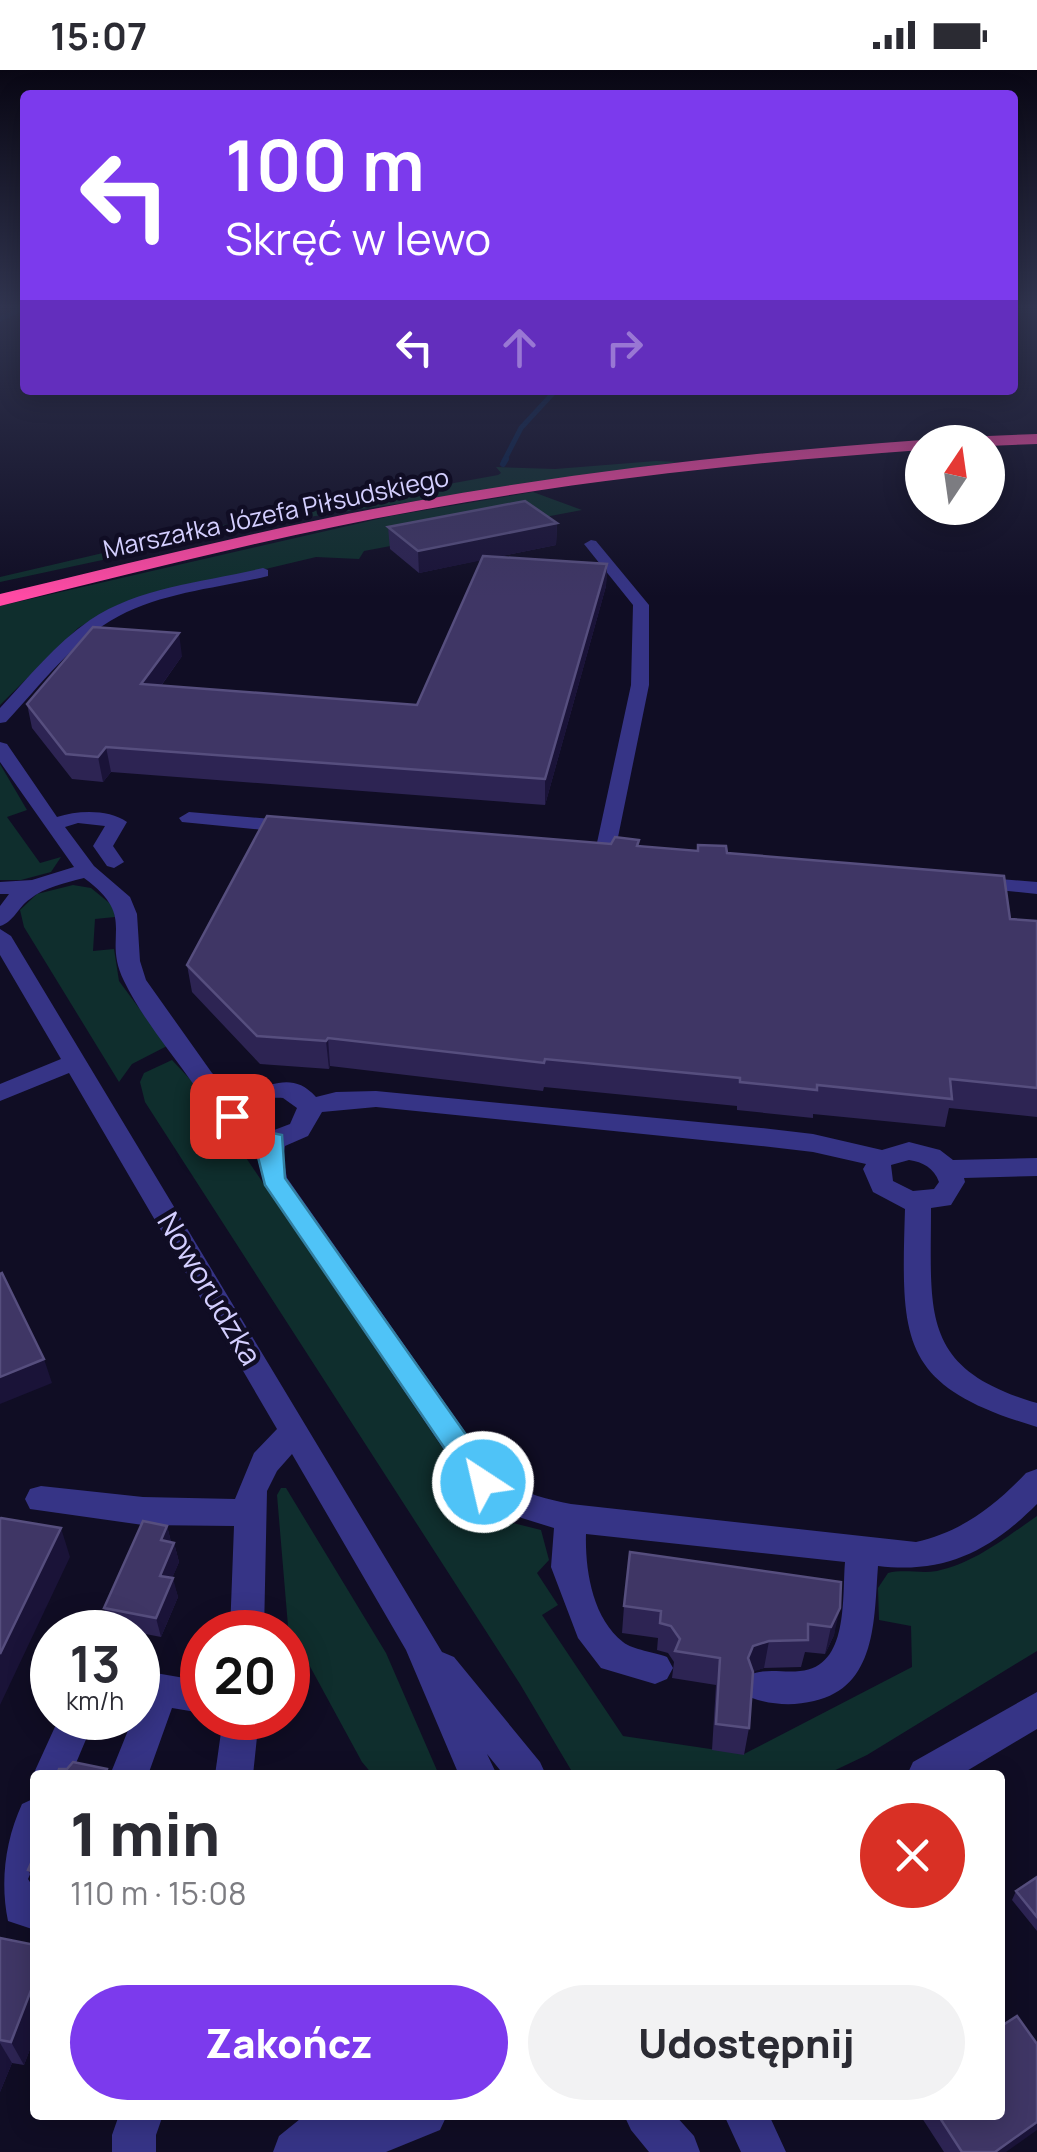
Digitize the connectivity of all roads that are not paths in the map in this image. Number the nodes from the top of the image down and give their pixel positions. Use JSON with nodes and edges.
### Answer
{"nodes":[{"id":1,"x":1037,"y":439,"type":"edge"},
{"id":2,"x":1005,"y":440,"type":"edge"},
{"id":3,"x":905,"y":447,"type":"edge"},
{"id":4,"x":340,"y":520,"type":"junction"},
{"id":5,"x":591,"y":544,"type":"dead end"},
{"id":6,"x":262,"y":574,"type":"dead end"},
{"id":7,"x":0,"y":589,"type":"edge"},
{"id":8,"x":0,"y":600,"type":"edge"},
{"id":9,"x":0,"y":718,"type":"edge"},
{"id":10,"x":0,"y":748,"type":"edge"},
{"id":11,"x":189,"y":818,"type":"dead end"},
{"id":12,"x":52,"y":825,"type":"junction"},
{"id":13,"x":308,"y":828,"type":"edge"},
{"id":14,"x":645,"y":856,"type":"edge"},
{"id":15,"x":114,"y":862,"type":"dead end"},
{"id":16,"x":87,"y":870,"type":"junction"},
{"id":17,"x":958,"y":882,"type":"edge"},
{"id":18,"x":34,"y":886,"type":"junction"},
{"id":19,"x":0,"y":888,"type":"edge"},
{"id":20,"x":1037,"y":888,"type":"edge"},
{"id":21,"x":0,"y":920,"type":"edge"},
{"id":22,"x":0,"y":936,"type":"edge"},
{"id":23,"x":75,"y":1062,"type":"junction"},
{"id":24,"x":0,"y":1093,"type":"edge"},
{"id":25,"x":244,"y":1098,"type":"junction"},
{"id":26,"x":310,"y":1107,"type":"junction"},
{"id":27,"x":274,"y":1140,"type":"junction"},
{"id":28,"x":882,"y":1160,"type":"junction"},
{"id":29,"x":1037,"y":1168,"type":"edge"},
{"id":30,"x":948,"y":1169,"type":"junction"},
{"id":31,"x":918,"y":1202,"type":"junction"},
{"id":32,"x":1037,"y":1415,"type":"edge"},
{"id":33,"x":294,"y":1431,"type":"junction"},
{"id":34,"x":1037,"y":1482,"type":"edge"},
{"id":35,"x":41,"y":1499,"type":"dead end"},
{"id":36,"x":248,"y":1513,"type":"junction"},
{"id":37,"x":571,"y":1518,"type":"junction"},
{"id":38,"x":863,"y":1551,"type":"junction"},
{"id":39,"x":246,"y":1610,"type":"edge"},
{"id":40,"x":420,"y":1640,"type":"junction"},
{"id":41,"x":655,"y":1668,"type":"dead end"},
{"id":42,"x":765,"y":1686,"type":"dead end"},
{"id":43,"x":1037,"y":1709,"type":"edge"},
{"id":44,"x":67,"y":1740,"type":"edge"},
{"id":45,"x":137,"y":1740,"type":"edge"},
{"id":46,"x":238,"y":1740,"type":"edge"},
{"id":47,"x":54,"y":1770,"type":"edge"},
{"id":48,"x":130,"y":1770,"type":"edge"},
{"id":49,"x":235,"y":1770,"type":"edge"},
{"id":50,"x":476,"y":1770,"type":"edge"},
{"id":51,"x":524,"y":1770,"type":"edge"},
{"id":52,"x":934,"y":1770,"type":"edge"},
{"id":53,"x":30,"y":1828,"type":"edge"},
{"id":54,"x":30,"y":1909,"type":"edge"},
{"id":55,"x":140,"y":2120,"type":"edge"},
{"id":56,"x":333,"y":2120,"type":"edge"},
{"id":57,"x":412,"y":2120,"type":"edge"},
{"id":58,"x":650,"y":2120,"type":"edge"},
{"id":59,"x":748,"y":2120,"type":"edge"},
{"id":60,"x":134,"y":2152,"type":"edge"},
{"id":61,"x":295,"y":2152,"type":"edge"},
{"id":62,"x":330,"y":2152,"type":"edge"},
{"id":63,"x":678,"y":2152,"type":"edge"},
{"id":64,"x":764,"y":2152,"type":"edge"}],
"edges":[{"from":1,"to":2,"type":"highway"},
{"from":3,"to":4,"type":"highway","name":"Marszałka Józefa Piłsudskiego"},
{"from":4,"to":7,"type":"highway","name":"Marszałka Józefa Piłsudskiego"},
{"from":4,"to":8,"type":"highway","name":"Marszałka Józefa Piłsudskiego"},
{"from":5,"to":14,"type":"street"},
{"from":6,"to":9,"type":"street"},
{"from":10,"to":12,"type":"street"},
{"from":11,"to":13,"type":"street"},
{"from":12,"to":15,"type":"street"},
{"from":12,"to":16,"type":"street"},
{"from":16,"to":18,"type":"street"},
{"from":16,"to":25,"type":"street"},
{"from":17,"to":20,"type":"street"},
{"from":18,"to":19,"type":"street"},
{"from":18,"to":21,"type":"street"},
{"from":22,"to":23,"type":"street","name":"Noworudzka"},
{"from":23,"to":24,"type":"street"},
{"from":23,"to":33,"type":"street","name":"Noworudzka"},
{"from":25,"to":26,"type":"street"},
{"from":25,"to":27,"type":"street"},
{"from":26,"to":27,"type":"street"},
{"from":26,"to":28,"type":"street"},
{"from":27,"to":37,"type":"street"},
{"from":28,"to":30,"type":"street"},
{"from":28,"to":31,"type":"street"},
{"from":29,"to":30,"type":"street"},
{"from":30,"to":31,"type":"street"},
{"from":31,"to":32,"type":"street"},
{"from":33,"to":36,"type":"street"},
{"from":33,"to":40,"type":"street","name":"Noworudzka"},
{"from":34,"to":38,"type":"street"},
{"from":35,"to":36,"type":"street"},
{"from":36,"to":39,"type":"street"},
{"from":37,"to":38,"type":"street"},
{"from":37,"to":41,"type":"street"},
{"from":38,"to":42,"type":"street"},
{"from":40,"to":50,"type":"street","name":"Noworudzka"},
{"from":40,"to":51,"type":"street","name":"Noworudzka"},
{"from":43,"to":52,"type":"street"},
{"from":44,"to":47,"type":"street"},
{"from":45,"to":48,"type":"street"},
{"from":46,"to":49,"type":"street"},
{"from":53,"to":54,"type":"street"},
{"from":55,"to":60,"type":"street"},
{"from":56,"to":61,"type":"street"},
{"from":57,"to":62,"type":"street"},
{"from":58,"to":63,"type":"street"},
{"from":59,"to":64,"type":"street"}]}
